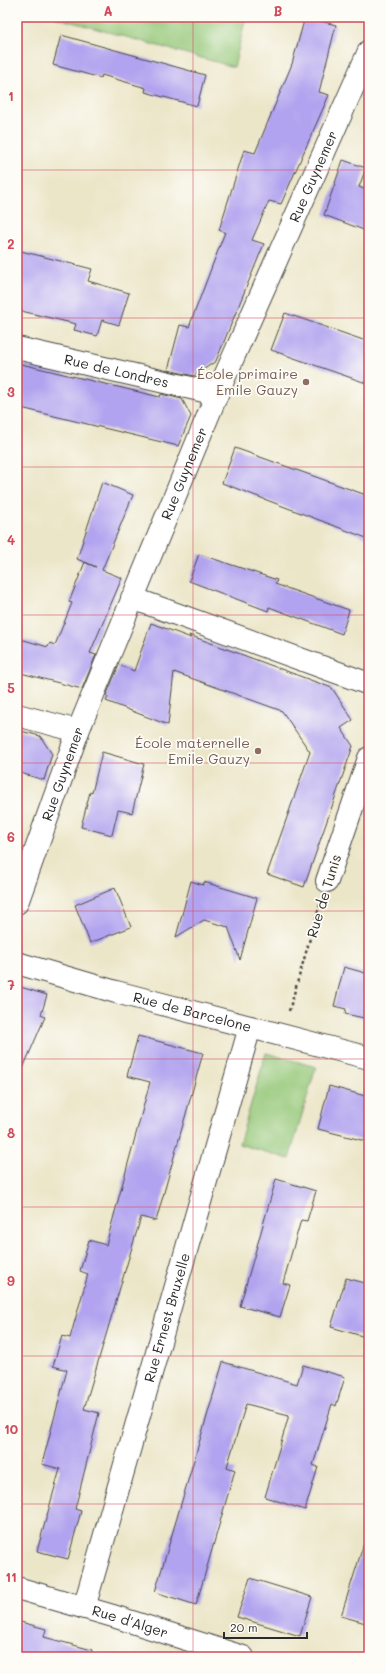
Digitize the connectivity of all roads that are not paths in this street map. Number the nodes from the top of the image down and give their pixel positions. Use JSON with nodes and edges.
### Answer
{"nodes":[{"id":1,"x":368,"y":58,"type":"edge"},
{"id":2,"x":17,"y":348,"type":"edge"},
{"id":3,"x":217,"y":394,"type":"junction"},
{"id":4,"x":132,"y":598,"type":"junction"},
{"id":5,"x":369,"y":684,"type":"edge"},
{"id":6,"x":17,"y":715,"type":"edge"},
{"id":7,"x":78,"y":731,"type":"junction"},
{"id":8,"x":369,"y":758,"type":"edge"},
{"id":9,"x":327,"y":881,"type":"road end"},
{"id":10,"x":17,"y":903,"type":"edge"},
{"id":11,"x":17,"y":963,"type":"edge"},
{"id":12,"x":250,"y":1028,"type":"junction"},
{"id":13,"x":369,"y":1058,"type":"edge"},
{"id":14,"x":17,"y":1588,"type":"edge"},
{"id":15,"x":84,"y":1608,"type":"junction"},
{"id":16,"x":242,"y":1657,"type":"edge"}],
"edges":[{"from":1,"to":3,"type":"street","name":"Rue Guynemer"},
{"from":2,"to":3,"type":"street","name":"Rue de Londres"},
{"from":3,"to":4,"type":"street","name":"Rue Guynemer"},
{"from":4,"to":5,"type":"street"},
{"from":4,"to":7,"type":"street","name":"Rue Guynemer"},
{"from":6,"to":7,"type":"street"},
{"from":7,"to":10,"type":"street","name":"Rue Guynemer"},
{"from":8,"to":9,"type":"street","name":"Rue de Tunis"},
{"from":11,"to":12,"type":"street","name":"Rue de Barcelone"},
{"from":12,"to":13,"type":"street","name":"Rue de Barcelone"},
{"from":12,"to":15,"type":"street","name":"Rue Ernest Bruxelle"},
{"from":14,"to":15,"type":"street","name":"Rue d'Alger"},
{"from":15,"to":16,"type":"street","name":"Rue d'Alger"}]}
